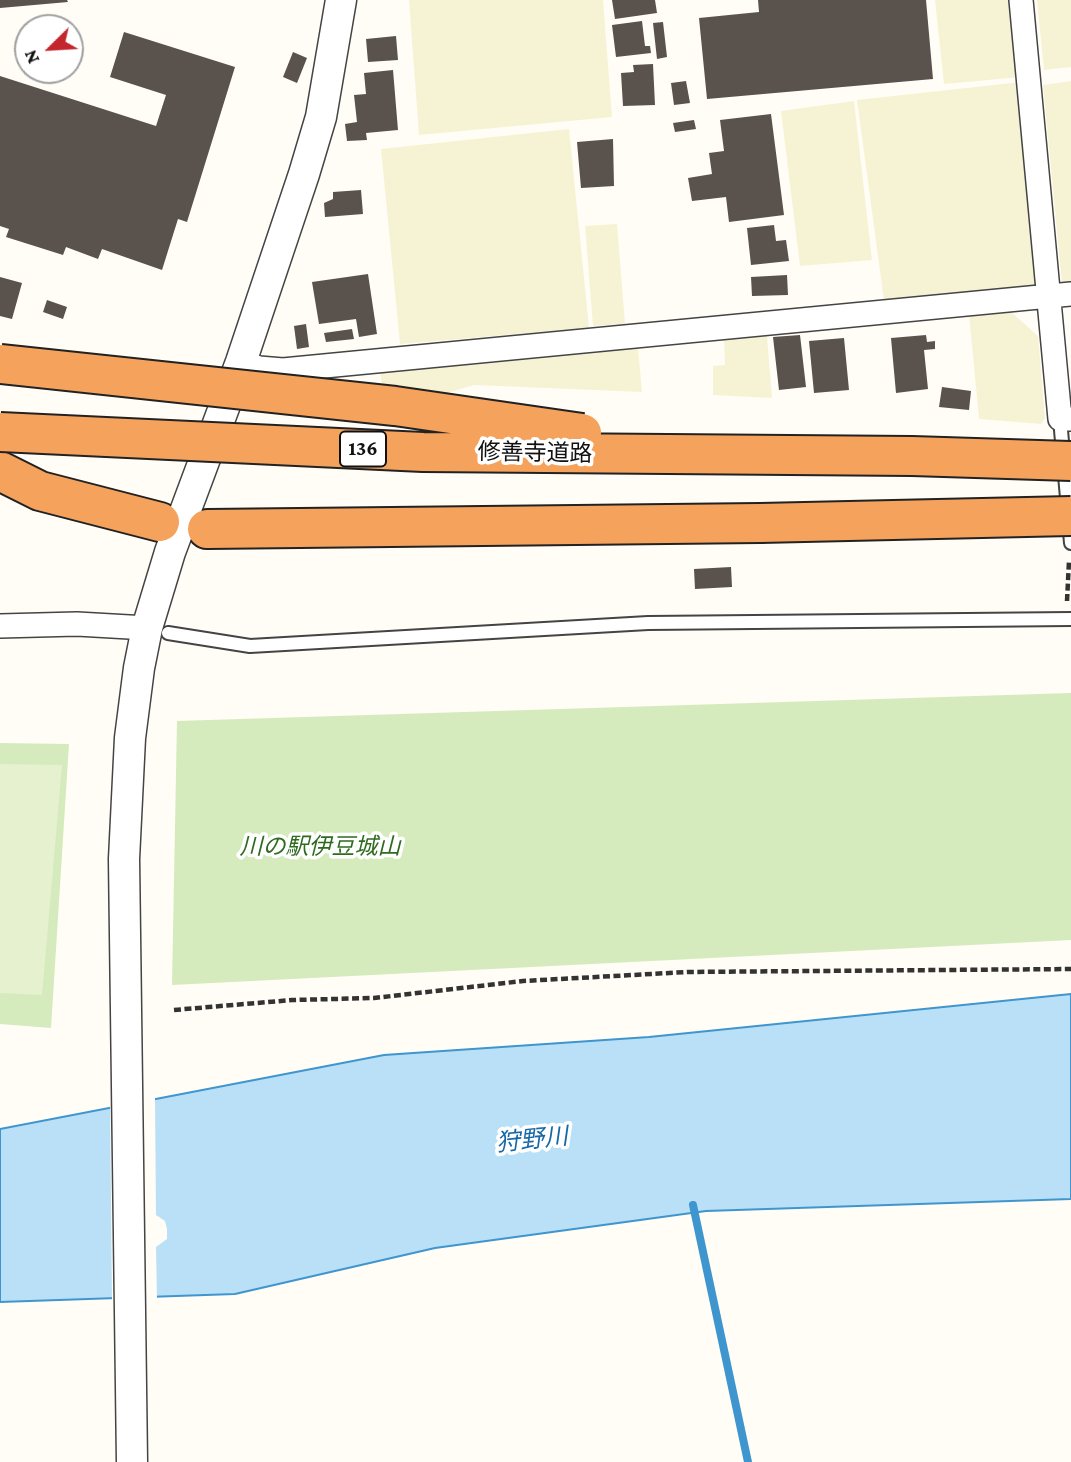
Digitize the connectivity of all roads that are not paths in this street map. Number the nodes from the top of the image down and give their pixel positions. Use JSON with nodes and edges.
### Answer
{"nodes":[{"id":1,"x":341,"y":0,"type":"edge"},
{"id":2,"x":1021,"y":0,"type":"edge"},
{"id":3,"x":1061,"y":295,"type":"edge"},
{"id":4,"x":241,"y":362,"type":"junction"},
{"id":5,"x":0,"y":364,"type":"edge"},
{"id":6,"x":1066,"y":419,"type":"edge"},
{"id":7,"x":0,"y":432,"type":"edge"},
{"id":8,"x":726,"y":454,"type":"junction"},
{"id":9,"x":1071,"y":461,"type":"edge"},
{"id":10,"x":0,"y":471,"type":"edge"},
{"id":11,"x":1071,"y":516,"type":"edge"},
{"id":12,"x":160,"y":522,"type":"dead end"},
{"id":13,"x":207,"y":529,"type":"dead end"},
{"id":14,"x":1071,"y":543,"type":"edge"},
{"id":15,"x":1068,"y":619,"type":"edge"},
{"id":16,"x":0,"y":626,"type":"edge"},
{"id":17,"x":158,"y":630,"type":"junction"},
{"id":18,"x":132,"y":1462,"type":"edge"}],
"edges":[{"from":1,"to":4,"type":"street"},
{"from":2,"to":3,"type":"street"},
{"from":3,"to":4,"type":"street"},
{"from":3,"to":6,"type":"street"},
{"from":4,"to":17,"type":"street"},
{"from":5,"to":8,"type":"highway","bridge":true},
{"from":6,"to":14,"type":"lane"},
{"from":7,"to":8,"type":"highway","name":"修善寺道路","number":"136","bridge":true},
{"from":8,"to":9,"type":"highway","name":"修善寺道路","number":"136","bridge":true},
{"from":10,"to":12,"type":"highway"},
{"from":11,"to":13,"type":"highway","bridge":true},
{"from":15,"to":17,"type":"lane"},
{"from":16,"to":17,"type":"street"},
{"from":17,"to":18,"type":"street"}]}
